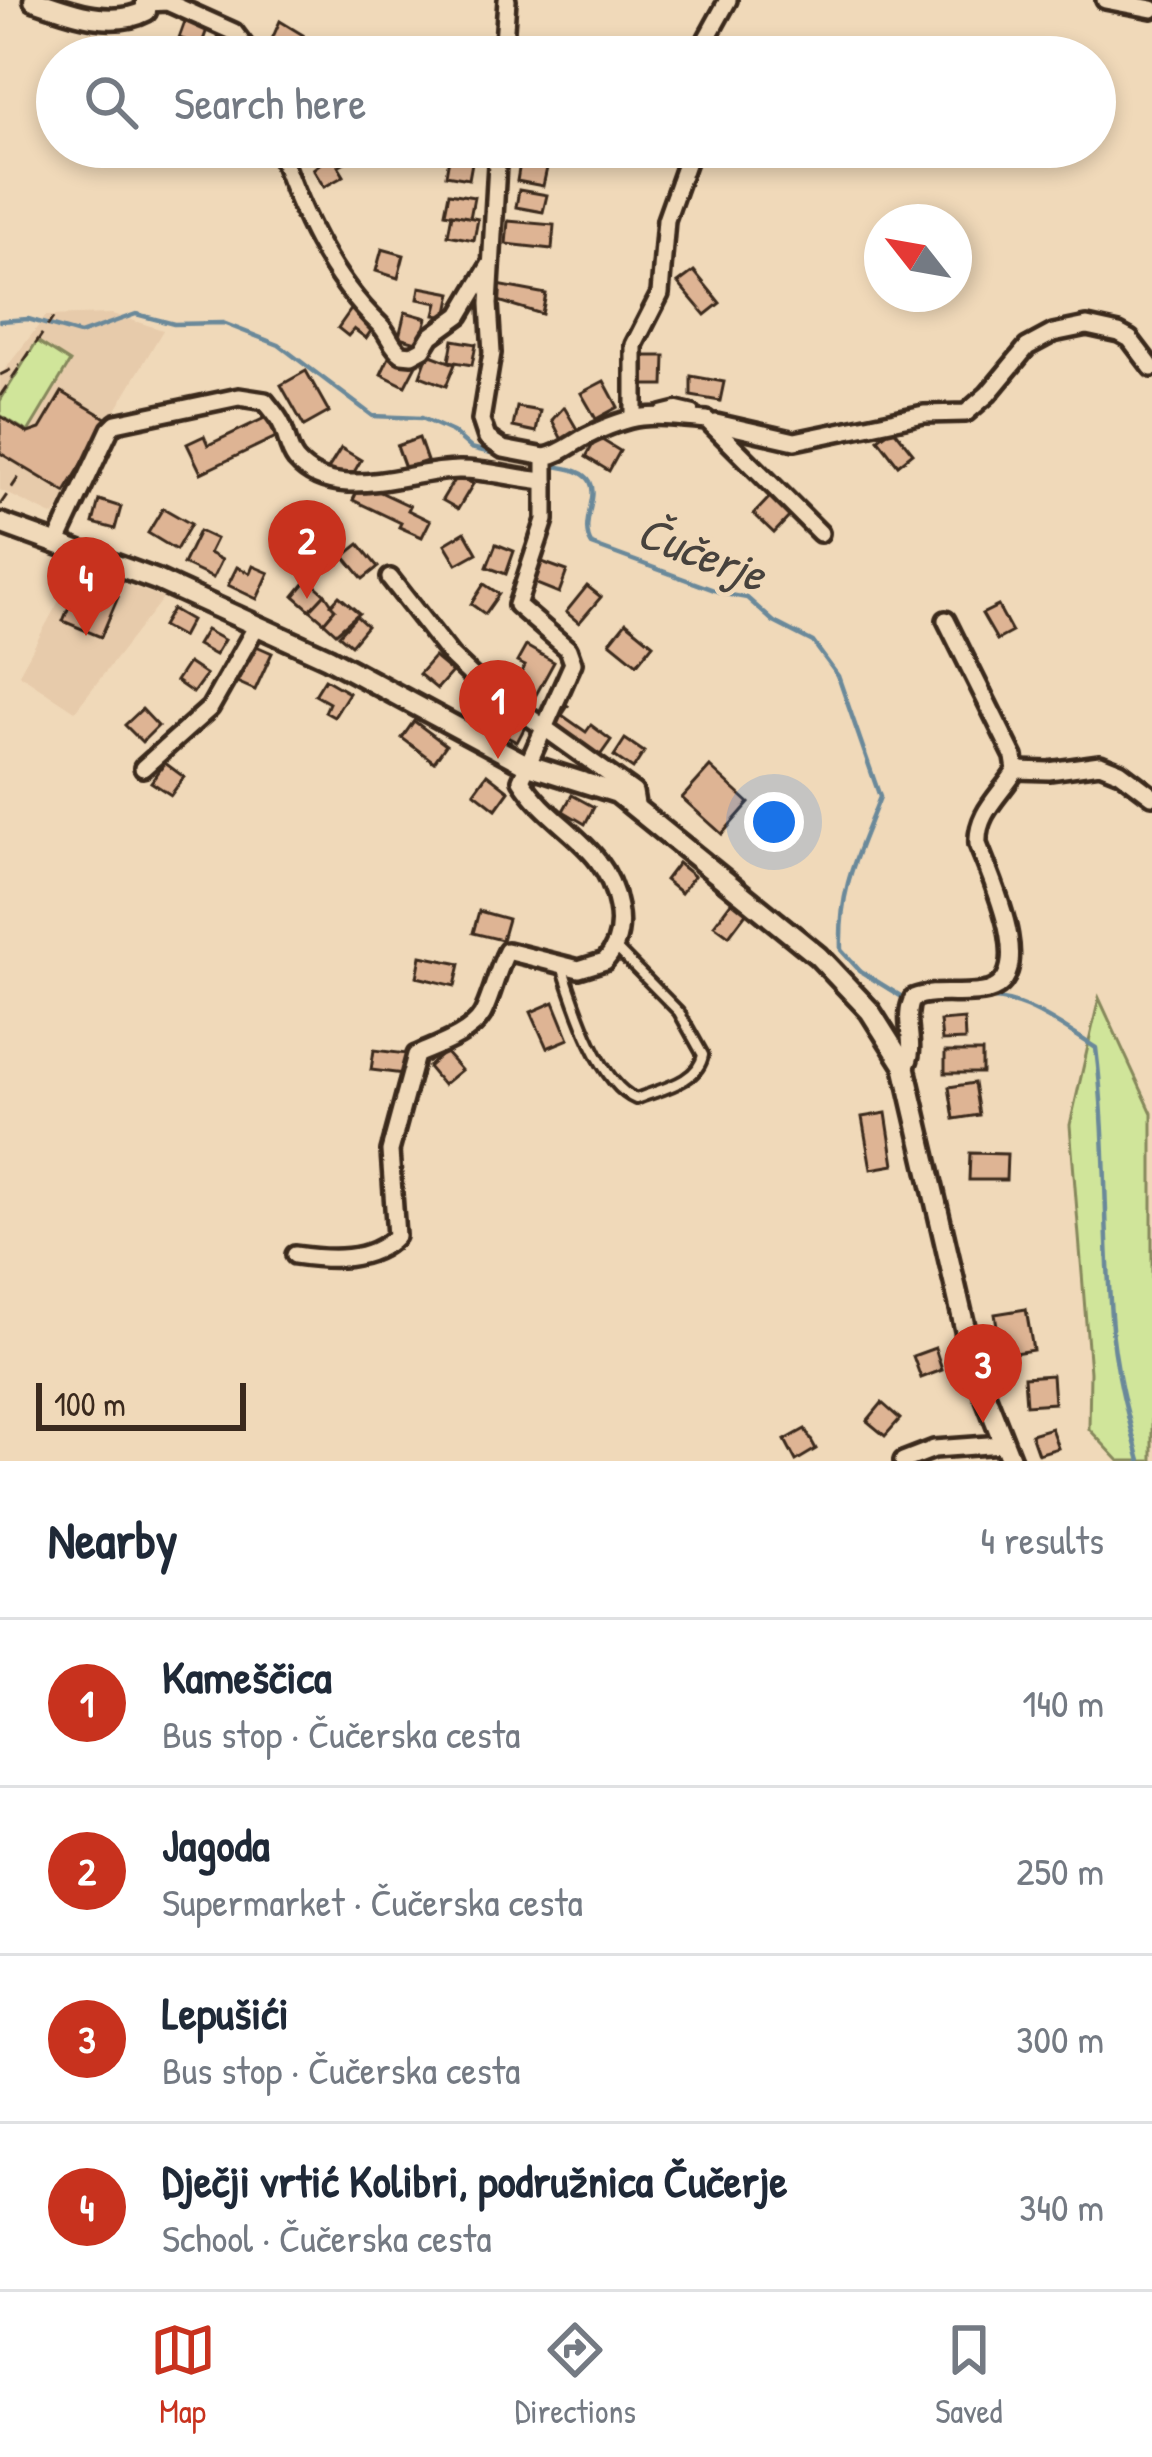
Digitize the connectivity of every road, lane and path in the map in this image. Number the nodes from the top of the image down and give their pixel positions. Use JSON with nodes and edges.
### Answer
{"nodes":[{"id":1,"x":34,"y":0,"type":"edge"},
{"id":2,"x":507,"y":0,"type":"edge"},
{"id":3,"x":728,"y":0,"type":"edge"},
{"id":4,"x":1105,"y":0,"type":"edge"},
{"id":5,"x":157,"y":1,"type":"edge"},
{"id":6,"x":1152,"y":9,"type":"edge"},
{"id":7,"x":238,"y":36,"type":"edge"},
{"id":8,"x":504,"y":36,"type":"edge"},
{"id":9,"x":707,"y":36,"type":"edge"},
{"id":10,"x":285,"y":168,"type":"edge"},
{"id":11,"x":497,"y":168,"type":"edge"},
{"id":12,"x":685,"y":168,"type":"edge"},
{"id":13,"x":490,"y":263,"type":"junction"},
{"id":14,"x":53,"y":318,"type":"dead end"},
{"id":15,"x":20,"y":365,"type":"junction"},
{"id":16,"x":1152,"y":368,"type":"edge"},
{"id":17,"x":0,"y":375,"type":"edge"},
{"id":18,"x":0,"y":396,"type":"edge"},
{"id":19,"x":634,"y":415,"type":"junction"},
{"id":20,"x":701,"y":416,"type":"junction"},
{"id":21,"x":545,"y":467,"type":"junction"},
{"id":22,"x":25,"y":468,"type":"dead end"},
{"id":23,"x":2,"y":498,"type":"edge"},
{"id":24,"x":0,"y":506,"type":"edge"},
{"id":25,"x":0,"y":523,"type":"edge"},
{"id":26,"x":820,"y":532,"type":"dead end"},
{"id":27,"x":56,"y":542,"type":"junction"},
{"id":28,"x":390,"y":578,"type":"dead end"},
{"id":29,"x":946,"y":620,"type":"dead end"},
{"id":30,"x":256,"y":627,"type":"junction"},
{"id":31,"x":544,"y":728,"type":"junction"},
{"id":32,"x":525,"y":764,"type":"junction"},
{"id":33,"x":143,"y":768,"type":"dead end"},
{"id":34,"x":1016,"y":770,"type":"junction"},
{"id":35,"x":1152,"y":796,"type":"edge"},
{"id":36,"x":636,"y":804,"type":"junction"},
{"id":37,"x":615,"y":947,"type":"junction"},
{"id":38,"x":562,"y":966,"type":"junction"},
{"id":39,"x":905,"y":1067,"type":"junction"},
{"id":40,"x":295,"y":1255,"type":"dead end"},
{"id":41,"x":1007,"y":1452,"type":"edge"},
{"id":42,"x":903,"y":1461,"type":"edge"}],
"edges":[{"from":1,"to":5,"type":"street"},
{"from":2,"to":8,"type":"street"},
{"from":3,"to":9,"type":"street"},
{"from":4,"to":6,"type":"street"},
{"from":5,"to":7,"type":"street"},
{"from":10,"to":13,"type":"street"},
{"from":11,"to":13,"type":"street"},
{"from":12,"to":19,"type":"street"},
{"from":13,"to":21,"type":"street"},
{"from":14,"to":15,"type":"path"},
{"from":15,"to":17,"type":"path"},
{"from":15,"to":18,"type":"path"},
{"from":16,"to":20,"type":"street"},
{"from":19,"to":20,"type":"street"},
{"from":19,"to":21,"type":"street"},
{"from":20,"to":26,"type":"street"},
{"from":21,"to":27,"type":"street"},
{"from":21,"to":31,"type":"street"},
{"from":22,"to":23,"type":"path"},
{"from":23,"to":24,"type":"path"},
{"from":25,"to":27,"type":"street"},
{"from":27,"to":30,"type":"street"},
{"from":28,"to":31,"type":"street"},
{"from":29,"to":34,"type":"street"},
{"from":30,"to":32,"type":"street"},
{"from":30,"to":33,"type":"street"},
{"from":31,"to":32,"type":"street"},
{"from":31,"to":36,"type":"street"},
{"from":32,"to":36,"type":"street"},
{"from":32,"to":37,"type":"street"},
{"from":34,"to":35,"type":"street"},
{"from":34,"to":39,"type":"street"},
{"from":36,"to":39,"type":"street"},
{"from":37,"to":38,"type":"street"},
{"from":37,"to":38,"type":"lane"},
{"from":38,"to":40,"type":"street"},
{"from":39,"to":41,"type":"street"},
{"from":41,"to":42,"type":"street"}]}
